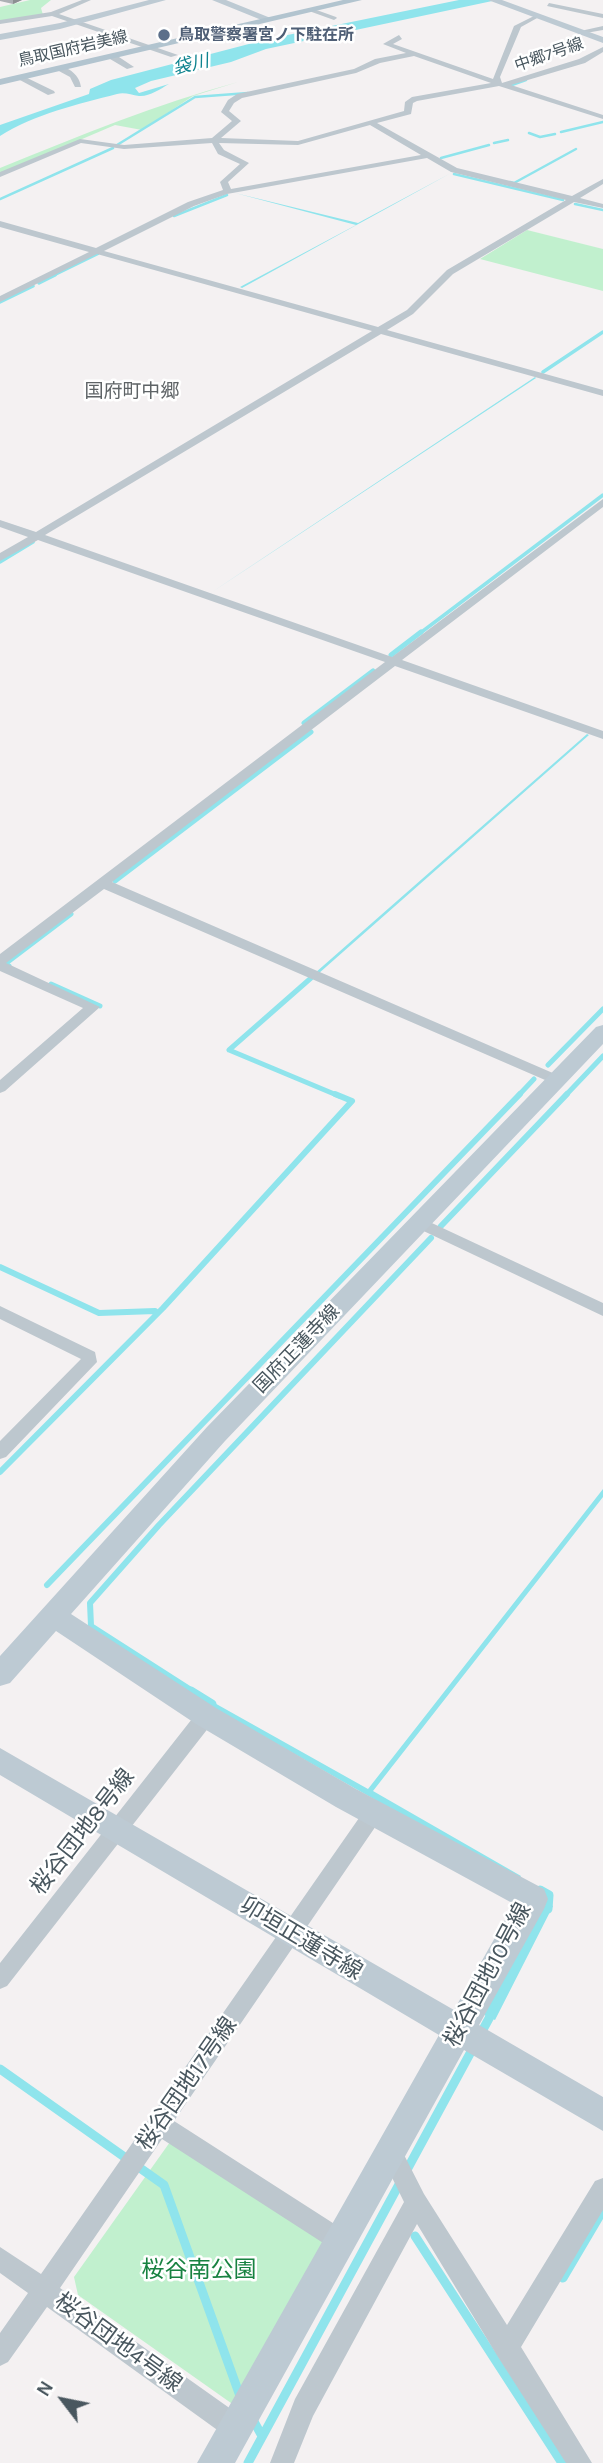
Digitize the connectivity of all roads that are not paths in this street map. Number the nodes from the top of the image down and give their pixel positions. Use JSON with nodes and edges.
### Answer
{"nodes":[{"id":1,"x":88,"y":0,"type":"edge"},
{"id":2,"x":162,"y":0,"type":"edge"},
{"id":3,"x":217,"y":0,"type":"edge"},
{"id":4,"x":358,"y":0,"type":"edge"},
{"id":5,"x":493,"y":0,"type":"edge"},
{"id":6,"x":549,"y":5,"type":"dead end"},
{"id":7,"x":311,"y":10,"type":"junction"},
{"id":8,"x":52,"y":14,"type":"junction"},
{"id":9,"x":603,"y":16,"type":"edge"},
{"id":10,"x":536,"y":17,"type":"junction"},
{"id":11,"x":334,"y":18,"type":"dead end"},
{"id":12,"x":268,"y":19,"type":"junction"},
{"id":13,"x":0,"y":22,"type":"edge"},
{"id":14,"x":76,"y":22,"type":"junction"},
{"id":15,"x":603,"y":28,"type":"edge"},
{"id":16,"x":580,"y":32,"type":"junction"},
{"id":17,"x":209,"y":34,"type":"junction"},
{"id":18,"x":0,"y":37,"type":"edge"},
{"id":19,"x":400,"y":37,"type":"dead end"},
{"id":20,"x":226,"y":40,"type":"dead end"},
{"id":21,"x":603,"y":40,"type":"edge"},
{"id":22,"x":155,"y":47,"type":"junction"},
{"id":23,"x":603,"y":49,"type":"edge"},
{"id":24,"x":414,"y":54,"type":"junction"},
{"id":25,"x":174,"y":55,"type":"dead end"},
{"id":26,"x":113,"y":57,"type":"junction"},
{"id":27,"x":131,"y":67,"type":"dead end"},
{"id":28,"x":60,"y":68,"type":"junction"},
{"id":29,"x":21,"y":77,"type":"junction"},
{"id":30,"x":0,"y":82,"type":"edge"},
{"id":31,"x":78,"y":85,"type":"dead end"},
{"id":32,"x":502,"y":85,"type":"junction"},
{"id":33,"x":51,"y":93,"type":"dead end"},
{"id":34,"x":603,"y":117,"type":"edge"},
{"id":35,"x":373,"y":124,"type":"junction"},
{"id":36,"x":214,"y":140,"type":"junction"},
{"id":37,"x":426,"y":156,"type":"junction"},
{"id":38,"x":0,"y":175,"type":"edge"},
{"id":39,"x":603,"y":181,"type":"edge"},
{"id":40,"x":228,"y":192,"type":"junction"},
{"id":41,"x":575,"y":199,"type":"junction"},
{"id":42,"x":603,"y":206,"type":"edge"},
{"id":43,"x":0,"y":224,"type":"edge"},
{"id":44,"x":97,"y":251,"type":"junction"},
{"id":45,"x":0,"y":299,"type":"edge"},
{"id":46,"x":380,"y":330,"type":"junction"},
{"id":47,"x":603,"y":393,"type":"edge"},
{"id":48,"x":603,"y":502,"type":"edge"},
{"id":49,"x":0,"y":523,"type":"edge"},
{"id":50,"x":36,"y":536,"type":"junction"},
{"id":51,"x":0,"y":558,"type":"edge"},
{"id":52,"x":393,"y":661,"type":"junction"},
{"id":53,"x":603,"y":735,"type":"edge"},
{"id":54,"x":104,"y":884,"type":"junction"},
{"id":55,"x":0,"y":964,"type":"edge"},
{"id":56,"x":603,"y":1032,"type":"edge"},
{"id":57,"x":557,"y":1080,"type":"junction"},
{"id":58,"x":0,"y":1088,"type":"edge"},
{"id":59,"x":419,"y":1222,"type":"junction"},
{"id":60,"x":603,"y":1310,"type":"edge"},
{"id":61,"x":0,"y":1312,"type":"edge"},
{"id":62,"x":0,"y":1452,"type":"edge"},
{"id":63,"x":52,"y":1615,"type":"junction"},
{"id":64,"x":0,"y":1675,"type":"edge"},
{"id":65,"x":206,"y":1716,"type":"junction"},
{"id":66,"x":0,"y":1760,"type":"edge"},
{"id":67,"x":373,"y":1814,"type":"junction"},
{"id":68,"x":115,"y":1830,"type":"junction"},
{"id":69,"x":291,"y":1934,"type":"junction"},
{"id":70,"x":0,"y":1979,"type":"edge"},
{"id":71,"x":458,"y":2032,"type":"junction"},
{"id":72,"x":603,"y":2115,"type":"edge"},
{"id":73,"x":159,"y":2124,"type":"junction"},
{"id":74,"x":391,"y":2153,"type":"junction"},
{"id":75,"x":603,"y":2189,"type":"edge"},
{"id":76,"x":416,"y":2202,"type":"junction"},
{"id":77,"x":342,"y":2242,"type":"junction"},
{"id":78,"x":0,"y":2259,"type":"edge"},
{"id":79,"x":45,"y":2290,"type":"junction"},
{"id":80,"x":506,"y":2349,"type":"junction"},
{"id":81,"x":0,"y":2354,"type":"edge"},
{"id":82,"x":236,"y":2428,"type":"junction"},
{"id":83,"x":215,"y":2463,"type":"edge"},
{"id":84,"x":282,"y":2463,"type":"edge"},
{"id":85,"x":580,"y":2463,"type":"edge"}],
"edges":[{"from":1,"to":8,"type":"street"},
{"from":2,"to":14,"type":"main road"},
{"from":3,"to":12,"type":"main road"},
{"from":4,"to":7,"type":"main road","name":"鳥取国府岩美線"},
{"from":5,"to":10,"type":"main road"},
{"from":6,"to":9,"type":"street"},
{"from":7,"to":11,"type":"street"},
{"from":7,"to":12,"type":"main road","name":"鳥取国府岩美線"},
{"from":8,"to":13,"type":"street"},
{"from":8,"to":14,"type":"street"},
{"from":10,"to":16,"type":"main road"},
{"from":10,"to":32,"type":"street"},
{"from":12,"to":17,"type":"main road","name":"鳥取国府岩美線"},
{"from":14,"to":18,"type":"main road"},
{"from":14,"to":22,"type":"street"},
{"from":15,"to":16,"type":"street"},
{"from":16,"to":21,"type":"main road"},
{"from":17,"to":20,"type":"street"},
{"from":17,"to":22,"type":"main road","name":"鳥取国府岩美線"},
{"from":19,"to":24,"type":"street"},
{"from":22,"to":25,"type":"street"},
{"from":22,"to":26,"type":"main road","name":"鳥取国府岩美線"},
{"from":23,"to":32,"type":"street","name":"中郷7号線"},
{"from":24,"to":32,"type":"street"},
{"from":24,"to":36,"type":"street"},
{"from":26,"to":27,"type":"street"},
{"from":26,"to":28,"type":"main road","name":"鳥取国府岩美線"},
{"from":28,"to":29,"type":"main road","name":"鳥取国府岩美線"},
{"from":28,"to":31,"type":"street"},
{"from":29,"to":30,"type":"main road","name":"鳥取国府岩美線"},
{"from":29,"to":33,"type":"street"},
{"from":32,"to":34,"type":"street"},
{"from":32,"to":35,"type":"street","name":"中郷7号線"},
{"from":35,"to":36,"type":"street"},
{"from":35,"to":37,"type":"street"},
{"from":36,"to":38,"type":"street"},
{"from":36,"to":40,"type":"street"},
{"from":37,"to":40,"type":"street"},
{"from":37,"to":41,"type":"street"},
{"from":39,"to":41,"type":"street"},
{"from":40,"to":44,"type":"street"},
{"from":41,"to":42,"type":"street"},
{"from":41,"to":46,"type":"street"},
{"from":43,"to":44,"type":"street"},
{"from":44,"to":45,"type":"street"},
{"from":44,"to":46,"type":"street"},
{"from":46,"to":47,"type":"street"},
{"from":46,"to":50,"type":"street"},
{"from":48,"to":52,"type":"street"},
{"from":49,"to":50,"type":"street"},
{"from":50,"to":51,"type":"street"},
{"from":50,"to":52,"type":"street"},
{"from":52,"to":53,"type":"street"},
{"from":52,"to":54,"type":"street"},
{"from":54,"to":55,"type":"street"},
{"from":54,"to":57,"type":"street"},
{"from":55,"to":58,"type":"street"},
{"from":56,"to":57,"type":"main road","name":"国府正蓮寺線"},
{"from":57,"to":59,"type":"main road","name":"国府正蓮寺線"},
{"from":59,"to":60,"type":"street"},
{"from":59,"to":63,"type":"main road","name":"国府正蓮寺線"},
{"from":61,"to":62,"type":"street"},
{"from":63,"to":64,"type":"main road","name":"国府正蓮寺線"},
{"from":63,"to":65,"type":"main road","name":"桜谷団地10号線"},
{"from":65,"to":67,"type":"main road","name":"桜谷団地10号線"},
{"from":65,"to":68,"type":"street","name":"桜谷団地8号線"},
{"from":66,"to":68,"type":"main road","name":"卯垣正蓮寺線"},
{"from":67,"to":69,"type":"street","name":"桜谷団地17号線"},
{"from":67,"to":71,"type":"main road","name":"桜谷団地10号線"},
{"from":68,"to":69,"type":"main road","name":"卯垣正蓮寺線"},
{"from":68,"to":70,"type":"street","name":"桜谷団地8号線"},
{"from":69,"to":71,"type":"main road","name":"卯垣正蓮寺線"},
{"from":69,"to":73,"type":"street","name":"桜谷団地17号線"},
{"from":71,"to":72,"type":"main road","name":"卯垣正蓮寺線"},
{"from":71,"to":74,"type":"main road","name":"桜谷団地10号線"},
{"from":73,"to":77,"type":"street"},
{"from":73,"to":79,"type":"street","name":"桜谷団地17号線"},
{"from":74,"to":76,"type":"street"},
{"from":74,"to":77,"type":"main road","name":"桜谷団地10号線"},
{"from":75,"to":80,"type":"street"},
{"from":76,"to":80,"type":"street"},
{"from":76,"to":84,"type":"street"},
{"from":77,"to":82,"type":"main road","name":"桜谷団地10号線"},
{"from":78,"to":79,"type":"street","name":"桜谷団地4号線"},
{"from":79,"to":81,"type":"street","name":"桜谷団地17号線"},
{"from":79,"to":82,"type":"street","name":"桜谷団地4号線"},
{"from":80,"to":85,"type":"street"},
{"from":82,"to":83,"type":"main road","name":"桜谷団地10号線"}]}
